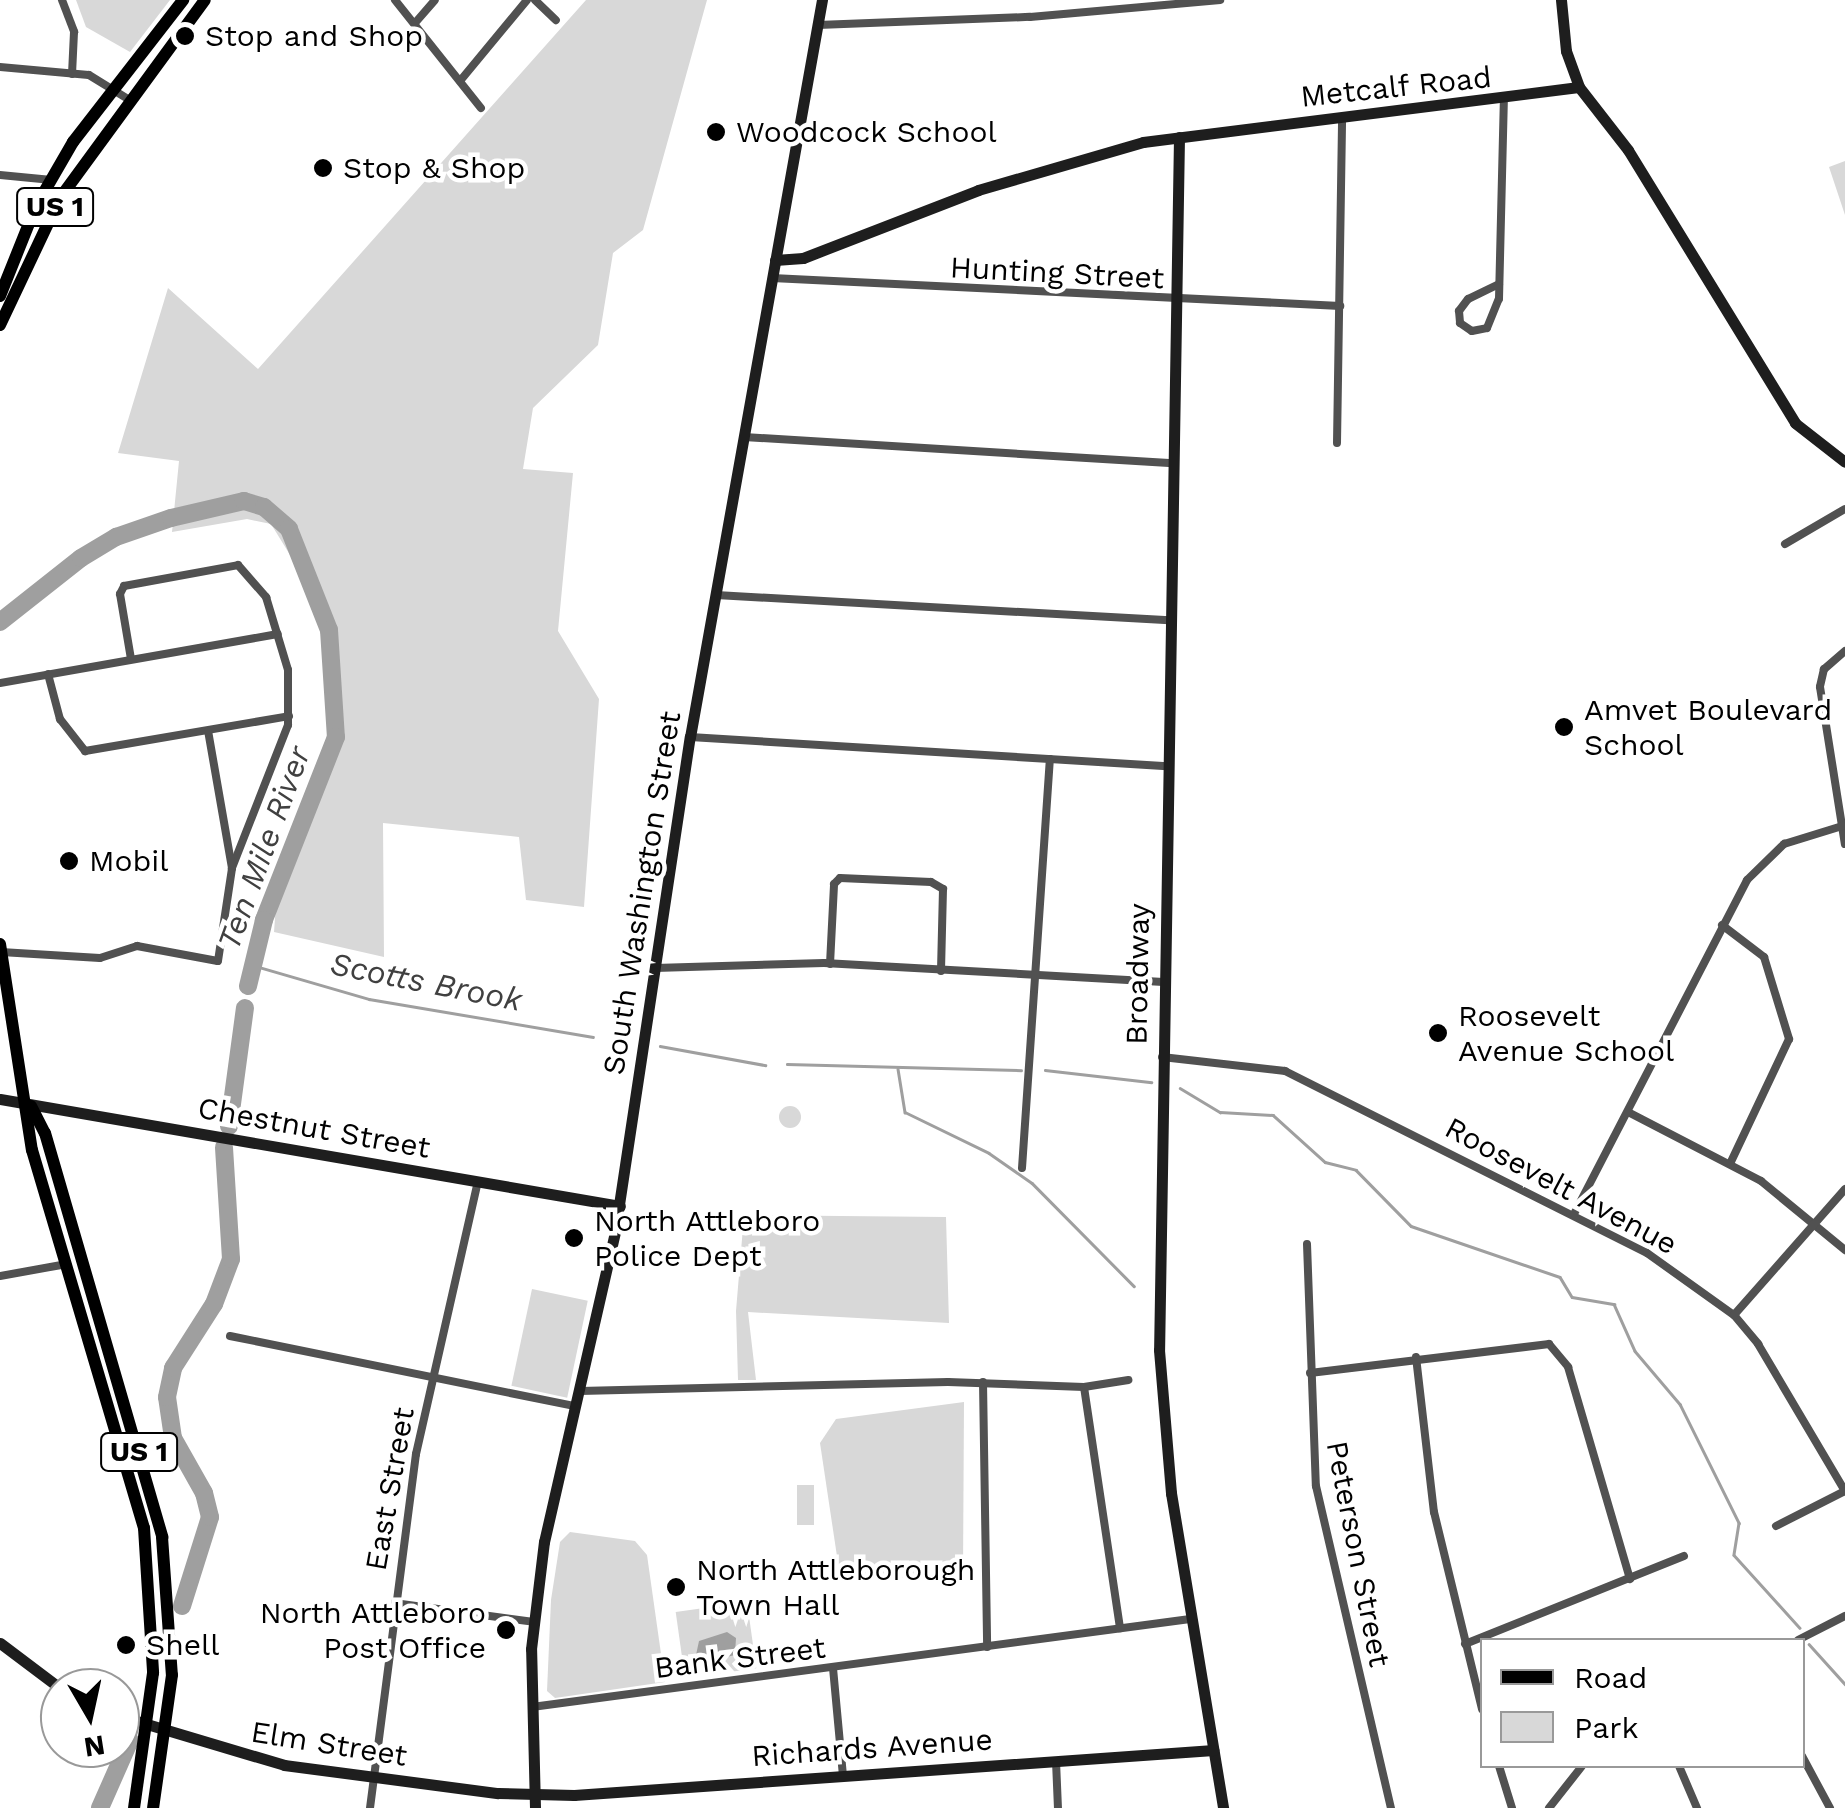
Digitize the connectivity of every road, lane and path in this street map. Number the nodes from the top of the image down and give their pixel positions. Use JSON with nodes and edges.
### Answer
{"nodes":[{"id":1,"x":62,"y":0,"type":"edge"},
{"id":2,"x":183,"y":0,"type":"edge"},
{"id":3,"x":205,"y":0,"type":"edge"},
{"id":4,"x":395,"y":0,"type":"edge"},
{"id":5,"x":435,"y":0,"type":"edge"},
{"id":6,"x":531,"y":0,"type":"edge"},
{"id":7,"x":822,"y":0,"type":"edge"},
{"id":8,"x":1220,"y":0,"type":"edge"},
{"id":9,"x":1561,"y":0,"type":"edge"},
{"id":10,"x":556,"y":20,"type":"dead end"},
{"id":11,"x":415,"y":23,"type":"junction"},
{"id":12,"x":818,"y":25,"type":"junction"},
{"id":13,"x":0,"y":68,"type":"edge"},
{"id":14,"x":72,"y":74,"type":"junction"},
{"id":15,"x":460,"y":81,"type":"junction"},
{"id":16,"x":114,"y":88,"type":"junction"},
{"id":17,"x":1579,"y":88,"type":"junction"},
{"id":18,"x":128,"y":99,"type":"junction"},
{"id":19,"x":1504,"y":101,"type":"junction"},
{"id":20,"x":482,"y":108,"type":"dead end"},
{"id":21,"x":1342,"y":119,"type":"junction"},
{"id":22,"x":1179,"y":136,"type":"junction"},
{"id":23,"x":0,"y":175,"type":"edge"},
{"id":24,"x":52,"y":180,"type":"junction"},
{"id":25,"x":775,"y":260,"type":"junction"},
{"id":26,"x":772,"y":278,"type":"junction"},
{"id":27,"x":1499,"y":284,"type":"junction"},
{"id":28,"x":0,"y":296,"type":"edge"},
{"id":29,"x":1176,"y":303,"type":"junction"},
{"id":30,"x":1340,"y":306,"type":"junction"},
{"id":31,"x":0,"y":326,"type":"edge"},
{"id":32,"x":744,"y":437,"type":"junction"},
{"id":33,"x":1337,"y":443,"type":"dead end"},
{"id":34,"x":1845,"y":462,"type":"edge"},
{"id":35,"x":1173,"y":463,"type":"junction"},
{"id":36,"x":1845,"y":509,"type":"edge"},
{"id":37,"x":1785,"y":544,"type":"dead end"},
{"id":38,"x":716,"y":595,"type":"junction"},
{"id":39,"x":1169,"y":620,"type":"junction"},
{"id":40,"x":278,"y":634,"type":"junction"},
{"id":41,"x":1845,"y":652,"type":"edge"},
{"id":42,"x":132,"y":659,"type":"junction"},
{"id":43,"x":48,"y":674,"type":"junction"},
{"id":44,"x":0,"y":683,"type":"edge"},
{"id":45,"x":289,"y":716,"type":"junction"},
{"id":46,"x":208,"y":731,"type":"junction"},
{"id":47,"x":690,"y":737,"type":"junction"},
{"id":48,"x":1050,"y":759,"type":"junction"},
{"id":49,"x":1167,"y":766,"type":"junction"},
{"id":50,"x":1842,"y":826,"type":"junction"},
{"id":51,"x":1845,"y":844,"type":"edge"},
{"id":52,"x":232,"y":868,"type":"junction"},
{"id":53,"x":1722,"y":925,"type":"junction"},
{"id":54,"x":1,"y":948,"type":"edge"},
{"id":55,"x":830,"y":964,"type":"junction"},
{"id":56,"x":655,"y":968,"type":"junction"},
{"id":57,"x":941,"y":971,"type":"junction"},
{"id":58,"x":1034,"y":975,"type":"junction"},
{"id":59,"x":1164,"y":982,"type":"junction"},
{"id":60,"x":1162,"y":1057,"type":"junction"},
{"id":61,"x":0,"y":1098,"type":"edge"},
{"id":62,"x":30,"y":1104,"type":"junction"},
{"id":63,"x":1628,"y":1112,"type":"junction"},
{"id":64,"x":1730,"y":1164,"type":"junction"},
{"id":65,"x":1022,"y":1168,"type":"dead end"},
{"id":66,"x":478,"y":1182,"type":"junction"},
{"id":67,"x":1845,"y":1189,"type":"edge"},
{"id":68,"x":620,"y":1206,"type":"junction"},
{"id":69,"x":1574,"y":1214,"type":"junction"},
{"id":70,"x":1815,"y":1226,"type":"junction"},
{"id":71,"x":1307,"y":1244,"type":"dead end"},
{"id":72,"x":1845,"y":1250,"type":"edge"},
{"id":73,"x":67,"y":1264,"type":"junction"},
{"id":74,"x":0,"y":1276,"type":"edge"},
{"id":75,"x":1734,"y":1315,"type":"junction"},
{"id":76,"x":230,"y":1336,"type":"dead end"},
{"id":77,"x":1416,"y":1356,"type":"junction"},
{"id":78,"x":1310,"y":1373,"type":"junction"},
{"id":79,"x":433,"y":1378,"type":"junction"},
{"id":80,"x":1128,"y":1380,"type":"dead end"},
{"id":81,"x":983,"y":1382,"type":"junction"},
{"id":82,"x":1084,"y":1387,"type":"junction"},
{"id":83,"x":580,"y":1390,"type":"junction"},
{"id":84,"x":575,"y":1406,"type":"junction"},
{"id":85,"x":1845,"y":1491,"type":"edge"},
{"id":86,"x":1776,"y":1526,"type":"dead end"},
{"id":87,"x":1684,"y":1556,"type":"dead end"},
{"id":88,"x":1630,"y":1579,"type":"junction"},
{"id":89,"x":394,"y":1603,"type":"junction"},
{"id":90,"x":1845,"y":1616,"type":"edge"},
{"id":91,"x":1190,"y":1619,"type":"junction"},
{"id":92,"x":534,"y":1622,"type":"junction"},
{"id":93,"x":1120,"y":1628,"type":"junction"},
{"id":94,"x":1480,"y":1638,"type":"edge"},
{"id":95,"x":1480,"y":1638,"type":"edge"},
{"id":96,"x":1802,"y":1638,"type":"edge"},
{"id":97,"x":0,"y":1643,"type":"edge"},
{"id":98,"x":1465,"y":1644,"type":"junction"},
{"id":99,"x":987,"y":1647,"type":"junction"},
{"id":100,"x":833,"y":1668,"type":"junction"},
{"id":101,"x":40,"y":1673,"type":"edge"},
{"id":102,"x":1480,"y":1701,"type":"edge"},
{"id":103,"x":532,"y":1706,"type":"junction"},
{"id":104,"x":140,"y":1723,"type":"edge"},
{"id":105,"x":145,"y":1725,"type":"junction"},
{"id":106,"x":165,"y":1733,"type":"junction"},
{"id":107,"x":1212,"y":1750,"type":"junction"},
{"id":108,"x":1056,"y":1761,"type":"junction"},
{"id":109,"x":1805,"y":1762,"type":"edge"},
{"id":110,"x":1500,"y":1768,"type":"edge"},
{"id":111,"x":1580,"y":1768,"type":"edge"},
{"id":112,"x":1680,"y":1768,"type":"edge"},
{"id":113,"x":843,"y":1776,"type":"junction"},
{"id":114,"x":373,"y":1778,"type":"junction"},
{"id":115,"x":535,"y":1794,"type":"junction"},
{"id":116,"x":134,"y":1808,"type":"edge"},
{"id":117,"x":153,"y":1808,"type":"edge"},
{"id":118,"x":370,"y":1808,"type":"edge"},
{"id":119,"x":536,"y":1808,"type":"edge"},
{"id":120,"x":1058,"y":1808,"type":"edge"},
{"id":121,"x":1222,"y":1808,"type":"edge"},
{"id":122,"x":1391,"y":1808,"type":"edge"},
{"id":123,"x":1512,"y":1808,"type":"edge"},
{"id":124,"x":1549,"y":1808,"type":"edge"},
{"id":125,"x":1696,"y":1808,"type":"edge"},
{"id":126,"x":1830,"y":1808,"type":"edge"}],
"edges":[{"from":1,"to":14,"type":"street"},
{"from":2,"to":16,"type":"main road","number":"US 1"},
{"from":3,"to":18,"type":"main road","number":"US 1"},
{"from":4,"to":11,"type":"street"},
{"from":5,"to":11,"type":"street"},
{"from":6,"to":10,"type":"street"},
{"from":6,"to":15,"type":"street"},
{"from":7,"to":12,"type":"street","name":"South Washington Street"},
{"from":8,"to":12,"type":"street"},
{"from":9,"to":17,"type":"street"},
{"from":11,"to":15,"type":"street"},
{"from":12,"to":25,"type":"street","name":"South Washington Street"},
{"from":13,"to":14,"type":"street"},
{"from":14,"to":16,"type":"street"},
{"from":15,"to":20,"type":"street"},
{"from":16,"to":18,"type":"street"},
{"from":16,"to":24,"type":"main road","number":"US 1"},
{"from":17,"to":19,"type":"street","name":"Metcalf Road"},
{"from":17,"to":34,"type":"street"},
{"from":18,"to":31,"type":"main road","number":"US 1"},
{"from":19,"to":21,"type":"street","name":"Metcalf Road"},
{"from":19,"to":27,"type":"street"},
{"from":21,"to":22,"type":"street","name":"Metcalf Road"},
{"from":21,"to":30,"type":"street"},
{"from":22,"to":25,"type":"street","name":"Metcalf Road"},
{"from":22,"to":29,"type":"street","name":"Broadway"},
{"from":23,"to":24,"type":"street"},
{"from":24,"to":28,"type":"main road","number":"US 1"},
{"from":25,"to":26,"type":"street","name":"South Washington Street"},
{"from":26,"to":29,"type":"street","name":"Hunting Street"},
{"from":26,"to":32,"type":"street","name":"South Washington Street"},
{"from":27,"to":27,"type":"street"},
{"from":29,"to":30,"type":"street","name":"Hunting Street"},
{"from":29,"to":35,"type":"street","name":"Broadway"},
{"from":30,"to":33,"type":"street"},
{"from":32,"to":35,"type":"street"},
{"from":32,"to":38,"type":"street","name":"South Washington Street"},
{"from":35,"to":39,"type":"street","name":"Broadway"},
{"from":36,"to":37,"type":"street"},
{"from":38,"to":39,"type":"street"},
{"from":38,"to":47,"type":"street","name":"South Washington Street"},
{"from":39,"to":49,"type":"street","name":"Broadway"},
{"from":40,"to":42,"type":"street"},
{"from":40,"to":42,"type":"street"},
{"from":40,"to":45,"type":"street"},
{"from":41,"to":50,"type":"street"},
{"from":42,"to":43,"type":"street"},
{"from":43,"to":44,"type":"street"},
{"from":43,"to":46,"type":"street"},
{"from":45,"to":46,"type":"street"},
{"from":45,"to":52,"type":"street"},
{"from":46,"to":52,"type":"street"},
{"from":47,"to":48,"type":"street"},
{"from":47,"to":56,"type":"street","name":"South Washington Street"},
{"from":48,"to":49,"type":"street"},
{"from":48,"to":58,"type":"street"},
{"from":49,"to":59,"type":"street","name":"Broadway"},
{"from":50,"to":51,"type":"street"},
{"from":50,"to":53,"type":"street"},
{"from":52,"to":54,"type":"street"},
{"from":53,"to":63,"type":"street"},
{"from":53,"to":64,"type":"street"},
{"from":54,"to":62,"type":"main road","number":"US 1"},
{"from":55,"to":56,"type":"street"},
{"from":55,"to":57,"type":"street"},
{"from":55,"to":57,"type":"street"},
{"from":56,"to":68,"type":"street","name":"South Washington Street"},
{"from":57,"to":58,"type":"street"},
{"from":58,"to":59,"type":"street"},
{"from":58,"to":65,"type":"street"},
{"from":59,"to":60,"type":"street","name":"Broadway"},
{"from":60,"to":69,"type":"street","name":"Roosevelt Avenue"},
{"from":60,"to":91,"type":"street","name":"Broadway"},
{"from":61,"to":62,"type":"street","name":"Chestnut Street"},
{"from":62,"to":66,"type":"street","name":"Chestnut Street"},
{"from":62,"to":73,"type":"main road","number":"US 1"},
{"from":62,"to":106,"type":"main road","number":"US 1"},
{"from":63,"to":64,"type":"street"},
{"from":63,"to":69,"type":"street"},
{"from":64,"to":70,"type":"street"},
{"from":66,"to":68,"type":"street","name":"Chestnut Street"},
{"from":66,"to":79,"type":"street","name":"East Street"},
{"from":67,"to":70,"type":"street"},
{"from":68,"to":83,"type":"street","name":"South Washington Street"},
{"from":69,"to":75,"type":"street","name":"Roosevelt Avenue"},
{"from":70,"to":72,"type":"street"},
{"from":70,"to":75,"type":"street"},
{"from":71,"to":78,"type":"street","name":"Peterson Street"},
{"from":73,"to":74,"type":"street"},
{"from":73,"to":105,"type":"main road","number":"US 1"},
{"from":75,"to":85,"type":"street","name":"Roosevelt Avenue"},
{"from":76,"to":79,"type":"street"},
{"from":77,"to":78,"type":"street"},
{"from":77,"to":88,"type":"street"},
{"from":77,"to":98,"type":"street"},
{"from":78,"to":122,"type":"street","name":"Peterson Street"},
{"from":79,"to":84,"type":"street"},
{"from":79,"to":89,"type":"street","name":"East Street"},
{"from":80,"to":82,"type":"street"},
{"from":81,"to":82,"type":"street"},
{"from":81,"to":83,"type":"street"},
{"from":81,"to":99,"type":"street"},
{"from":82,"to":93,"type":"street"},
{"from":83,"to":84,"type":"street","name":"South Washington Street"},
{"from":84,"to":92,"type":"street","name":"South Washington Street"},
{"from":85,"to":86,"type":"street"},
{"from":87,"to":88,"type":"street"},
{"from":88,"to":94,"type":"street"},
{"from":89,"to":92,"type":"street"},
{"from":89,"to":114,"type":"street","name":"East Street"},
{"from":90,"to":96,"type":"street"},
{"from":91,"to":93,"type":"street","name":"Bank Street"},
{"from":91,"to":107,"type":"street","name":"Broadway"},
{"from":92,"to":103,"type":"street","name":"South Washington Street"},
{"from":93,"to":99,"type":"street","name":"Bank Street"},
{"from":95,"to":98,"type":"street"},
{"from":97,"to":101,"type":"street"},
{"from":98,"to":102,"type":"street"},
{"from":99,"to":100,"type":"street","name":"Bank Street"},
{"from":100,"to":103,"type":"street","name":"Bank Street"},
{"from":100,"to":113,"type":"street"},
{"from":103,"to":115,"type":"street","name":"South Washington Street"},
{"from":104,"to":105,"type":"street","name":"Elm Street"},
{"from":105,"to":106,"type":"street","name":"Elm Street"},
{"from":105,"to":116,"type":"main road","number":"US 1"},
{"from":106,"to":114,"type":"street","name":"Elm Street"},
{"from":106,"to":117,"type":"main road","number":"US 1"},
{"from":107,"to":108,"type":"street","name":"Richards Avenue"},
{"from":107,"to":121,"type":"street","name":"Broadway"},
{"from":108,"to":113,"type":"street","name":"Richards Avenue"},
{"from":108,"to":120,"type":"street"},
{"from":109,"to":126,"type":"street"},
{"from":110,"to":123,"type":"street"},
{"from":111,"to":124,"type":"street"},
{"from":112,"to":125,"type":"street"},
{"from":113,"to":115,"type":"street","name":"Richards Avenue"},
{"from":114,"to":115,"type":"street","name":"Elm Street"},
{"from":114,"to":118,"type":"street","name":"East Street"},
{"from":115,"to":119,"type":"street","name":"South Washington Street"}]}
